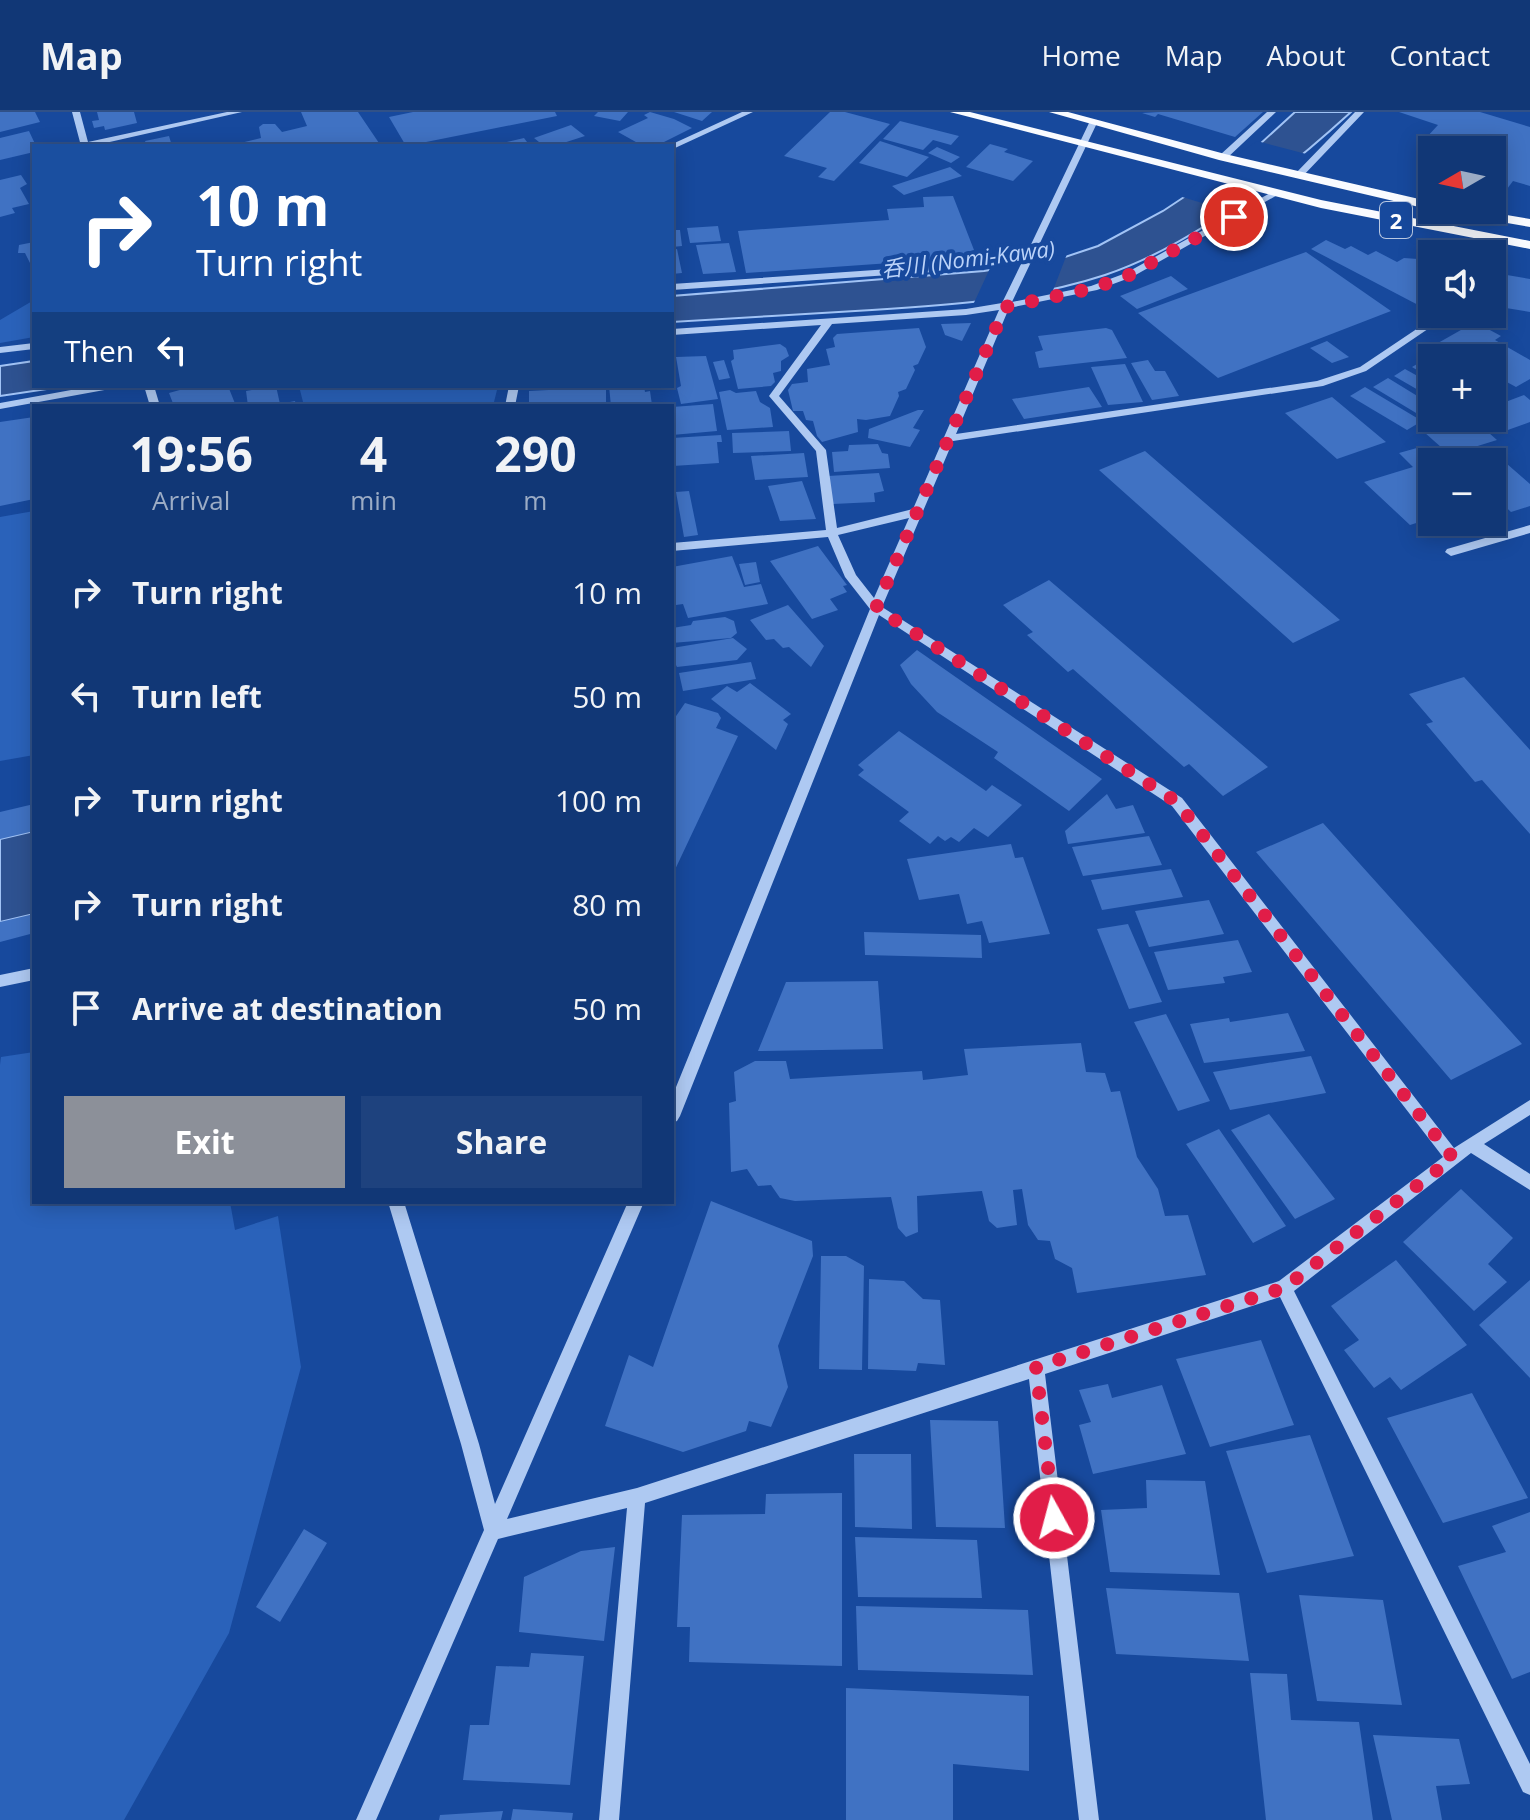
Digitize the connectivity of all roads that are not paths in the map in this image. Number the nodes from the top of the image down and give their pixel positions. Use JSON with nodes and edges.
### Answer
{"nodes":[{"id":1,"x":76,"y":112,"type":"edge"},
{"id":2,"x":238,"y":112,"type":"edge"},
{"id":3,"x":749,"y":112,"type":"edge"},
{"id":4,"x":956,"y":112,"type":"edge"},
{"id":5,"x":1055,"y":112,"type":"edge"},
{"id":6,"x":1272,"y":112,"type":"edge"},
{"id":7,"x":1360,"y":112,"type":"edge"},
{"id":8,"x":1093,"y":123,"type":"junction"},
{"id":9,"x":84,"y":144,"type":"edge"},
{"id":10,"x":94,"y":144,"type":"edge"},
{"id":11,"x":674,"y":145,"type":"edge"},
{"id":12,"x":1082,"y":145,"type":"junction"},
{"id":13,"x":1227,"y":158,"type":"junction"},
{"id":14,"x":1298,"y":176,"type":"junction"},
{"id":15,"x":1277,"y":193,"type":"junction"},
{"id":16,"x":1418,"y":203,"type":"edge"},
{"id":17,"x":1506,"y":219,"type":"edge"},
{"id":18,"x":1530,"y":223,"type":"edge"},
{"id":19,"x":1493,"y":239,"type":"joint"},
{"id":20,"x":1530,"y":245,"type":"edge"},
{"id":21,"x":1028,"y":259,"type":"junction"},
{"id":22,"x":674,"y":287,"type":"edge"},
{"id":23,"x":1006,"y":304,"type":"junction"},
{"id":24,"x":829,"y":321,"type":"junction"},
{"id":25,"x":1424,"y":328,"type":"edge"},
{"id":26,"x":674,"y":332,"type":"edge"},
{"id":27,"x":32,"y":346,"type":"edge"},
{"id":28,"x":0,"y":350,"type":"edge"},
{"id":29,"x":99,"y":388,"type":"edge"},
{"id":30,"x":0,"y":406,"type":"edge"},
{"id":31,"x":949,"y":438,"type":"junction"},
{"id":32,"x":917,"y":512,"type":"junction"},
{"id":33,"x":1530,"y":529,"type":"edge"},
{"id":34,"x":832,"y":533,"type":"junction"},
{"id":35,"x":674,"y":547,"type":"edge"},
{"id":36,"x":1451,"y":552,"type":"dead end"},
{"id":37,"x":876,"y":608,"type":"junction"},
{"id":38,"x":32,"y":974,"type":"edge"},
{"id":39,"x":0,"y":981,"type":"edge"},
{"id":40,"x":1530,"y":1107,"type":"edge"},
{"id":41,"x":674,"y":1111,"type":"edge"},
{"id":42,"x":1471,"y":1144,"type":"junction"},
{"id":43,"x":1453,"y":1158,"type":"junction"},
{"id":44,"x":1530,"y":1183,"type":"edge"},
{"id":45,"x":397,"y":1204,"type":"edge"},
{"id":46,"x":635,"y":1204,"type":"edge"},
{"id":47,"x":1284,"y":1288,"type":"junction"},
{"id":48,"x":1036,"y":1367,"type":"junction"},
{"id":49,"x":637,"y":1497,"type":"junction"},
{"id":50,"x":493,"y":1531,"type":"junction"},
{"id":51,"x":1530,"y":1785,"type":"edge"},
{"id":52,"x":366,"y":1820,"type":"edge"},
{"id":53,"x":609,"y":1820,"type":"edge"},
{"id":54,"x":1089,"y":1820,"type":"edge"}],
"edges":[{"from":1,"to":9,"type":"street"},
{"from":2,"to":10,"type":"street"},
{"from":3,"to":11,"type":"street"},
{"from":4,"to":12,"type":"main road","number":"2"},
{"from":5,"to":8,"type":"main road","number":"2"},
{"from":6,"to":13,"type":"street"},
{"from":7,"to":14,"type":"street"},
{"from":8,"to":12,"type":"street"},
{"from":8,"to":13,"type":"main road","number":"2"},
{"from":12,"to":15,"type":"main road","number":"2"},
{"from":12,"to":21,"type":"street"},
{"from":13,"to":14,"type":"main road","number":"2"},
{"from":14,"to":16,"type":"main road","number":"2"},
{"from":15,"to":19,"type":"main road","number":"2"},
{"from":15,"to":23,"type":"street"},
{"from":17,"to":18,"type":"main road"},
{"from":19,"to":20,"type":"main road","number":"2"},
{"from":21,"to":22,"type":"street"},
{"from":21,"to":23,"type":"street"},
{"from":23,"to":24,"type":"street"},
{"from":23,"to":31,"type":"street"},
{"from":24,"to":26,"type":"street"},
{"from":24,"to":34,"type":"street"},
{"from":25,"to":31,"type":"street"},
{"from":27,"to":28,"type":"street"},
{"from":29,"to":30,"type":"street"},
{"from":31,"to":32,"type":"street"},
{"from":32,"to":34,"type":"street"},
{"from":32,"to":37,"type":"street"},
{"from":33,"to":36,"type":"street"},
{"from":34,"to":35,"type":"street"},
{"from":34,"to":37,"type":"street"},
{"from":37,"to":41,"type":"street"},
{"from":37,"to":43,"type":"street"},
{"from":38,"to":39,"type":"street"},
{"from":40,"to":42,"type":"street"},
{"from":42,"to":43,"type":"street"},
{"from":42,"to":44,"type":"street"},
{"from":43,"to":47,"type":"street"},
{"from":45,"to":50,"type":"street"},
{"from":46,"to":50,"type":"street"},
{"from":47,"to":48,"type":"street"},
{"from":47,"to":51,"type":"street"},
{"from":48,"to":49,"type":"street"},
{"from":48,"to":54,"type":"street"},
{"from":49,"to":50,"type":"street"},
{"from":49,"to":53,"type":"street"},
{"from":50,"to":52,"type":"street"}]}
